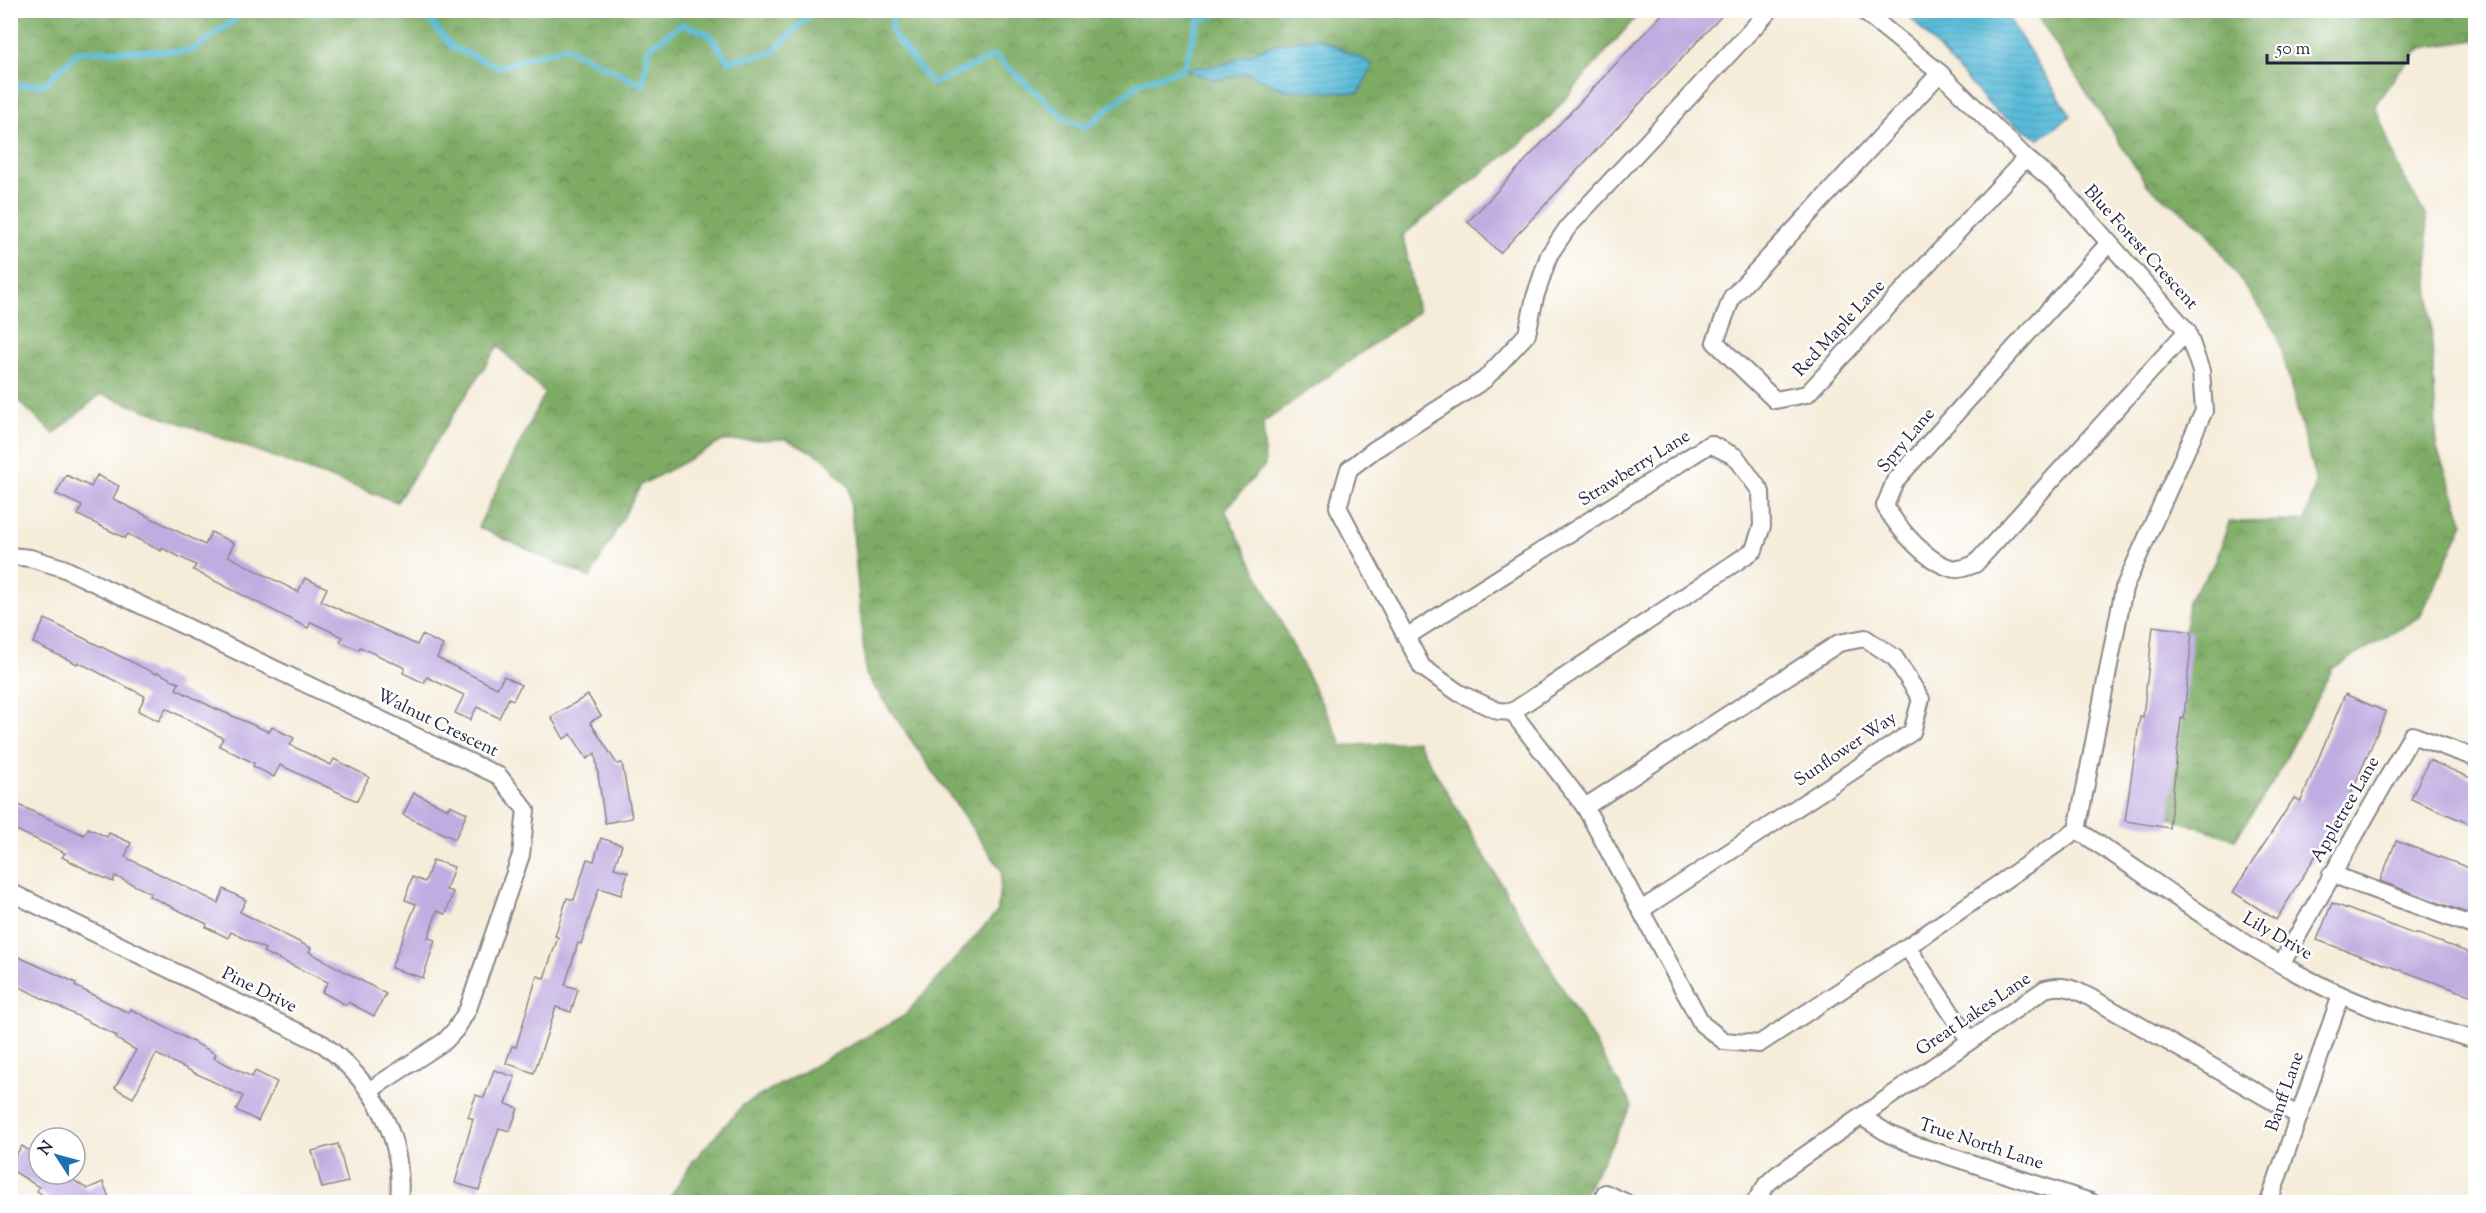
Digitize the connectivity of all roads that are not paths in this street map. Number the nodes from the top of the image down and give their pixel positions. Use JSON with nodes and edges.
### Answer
{"nodes":[{"id":1,"x":1770,"y":10,"type":"edge"},
{"id":2,"x":1862,"y":10,"type":"edge"},
{"id":3,"x":1940,"y":73,"type":"junction"},
{"id":4,"x":2026,"y":158,"type":"junction"},
{"id":5,"x":2108,"y":244,"type":"junction"},
{"id":6,"x":2187,"y":331,"type":"junction"},
{"id":7,"x":10,"y":556,"type":"edge"},
{"id":8,"x":1406,"y":637,"type":"junction"},
{"id":9,"x":1512,"y":712,"type":"junction"},
{"id":10,"x":2475,"y":758,"type":"edge"},
{"id":11,"x":1585,"y":807,"type":"junction"},
{"id":12,"x":2077,"y":830,"type":"junction"},
{"id":13,"x":2331,"y":874,"type":"junction"},
{"id":14,"x":10,"y":892,"type":"edge"},
{"id":15,"x":1641,"y":910,"type":"junction"},
{"id":16,"x":2475,"y":927,"type":"edge"},
{"id":17,"x":1907,"y":946,"type":"junction"},
{"id":18,"x":2282,"y":963,"type":"junction"},
{"id":19,"x":2341,"y":995,"type":"junction"},
{"id":20,"x":2475,"y":1040,"type":"edge"},
{"id":21,"x":1970,"y":1041,"type":"junction"},
{"id":22,"x":370,"y":1090,"type":"junction"},
{"id":23,"x":2299,"y":1116,"type":"junction"},
{"id":24,"x":1862,"y":1117,"type":"junction"},
{"id":25,"x":1605,"y":1193,"type":"dead end"},
{"id":26,"x":399,"y":1203,"type":"edge"},
{"id":27,"x":1625,"y":1203,"type":"edge"},
{"id":28,"x":1755,"y":1203,"type":"edge"},
{"id":29,"x":2091,"y":1203,"type":"edge"},
{"id":30,"x":2269,"y":1203,"type":"edge"}],
"edges":[{"from":1,"to":8,"type":"street"},
{"from":2,"to":3,"type":"street","name":"Blue Forest Crescent"},
{"from":3,"to":4,"type":"street","name":"Blue Forest Crescent"},
{"from":3,"to":4,"type":"street","name":"Red Maple Lane"},
{"from":4,"to":5,"type":"street","name":"Blue Forest Crescent"},
{"from":5,"to":6,"type":"street","name":"Blue Forest Crescent"},
{"from":5,"to":6,"type":"street","name":"Spry Lane"},
{"from":6,"to":12,"type":"street","name":"Blue Forest Crescent"},
{"from":7,"to":22,"type":"street","name":"Walnut Crescent"},
{"from":8,"to":9,"type":"street"},
{"from":8,"to":9,"type":"street","name":"Strawberry Lane"},
{"from":9,"to":11,"type":"street"},
{"from":10,"to":13,"type":"street","name":"Appletree Lane"},
{"from":11,"to":15,"type":"street"},
{"from":11,"to":15,"type":"street","name":"Sunflower Way"},
{"from":12,"to":17,"type":"street"},
{"from":12,"to":18,"type":"street","name":"Lily Drive"},
{"from":13,"to":16,"type":"street"},
{"from":13,"to":18,"type":"street","name":"Appletree Lane"},
{"from":14,"to":22,"type":"street","name":"Pine Drive"},
{"from":15,"to":17,"type":"street"},
{"from":17,"to":21,"type":"street"},
{"from":18,"to":19,"type":"street","name":"Lily Drive"},
{"from":19,"to":20,"type":"street","name":"Lily Drive"},
{"from":19,"to":23,"type":"street","name":"Banff Lane"},
{"from":21,"to":23,"type":"street","name":"Great Lakes Lane"},
{"from":21,"to":24,"type":"street","name":"Great Lakes Lane"},
{"from":22,"to":26,"type":"street","name":"Pine Drive"},
{"from":23,"to":30,"type":"street","name":"Banff Lane"},
{"from":24,"to":28,"type":"street","name":"Great Lakes Lane"},
{"from":24,"to":29,"type":"street","name":"True North Lane"},
{"from":25,"to":27,"type":"street"}]}
